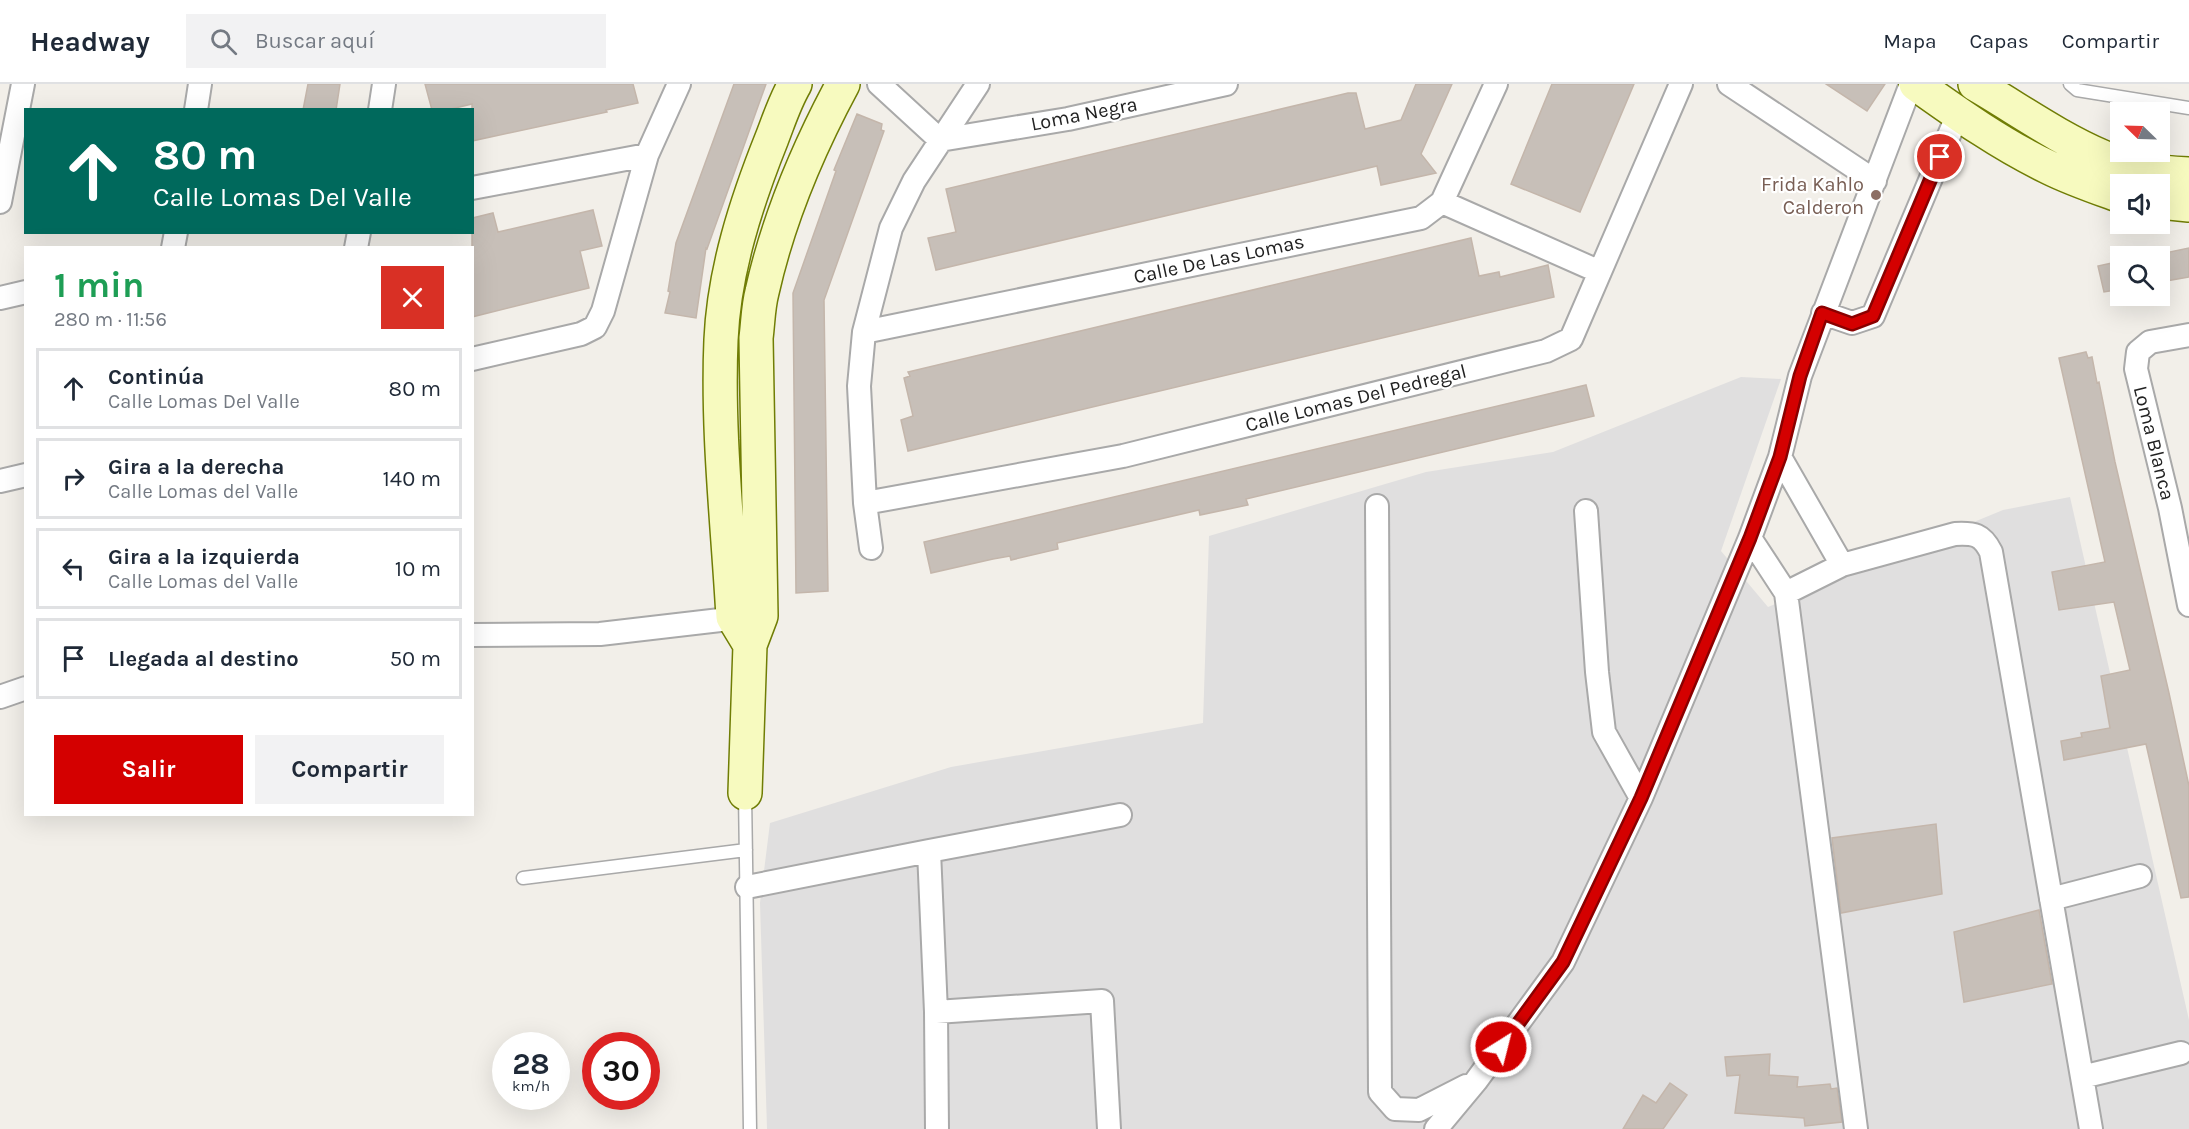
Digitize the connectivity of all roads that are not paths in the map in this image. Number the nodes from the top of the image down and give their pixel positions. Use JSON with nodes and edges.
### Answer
{"nodes":[{"id":1,"x":23,"y":84,"type":"edge"},
{"id":2,"x":200,"y":84,"type":"edge"},
{"id":3,"x":384,"y":84,"type":"edge"},
{"id":4,"x":678,"y":84,"type":"edge"},
{"id":5,"x":795,"y":84,"type":"edge"},
{"id":6,"x":843,"y":84,"type":"edge"},
{"id":7,"x":879,"y":84,"type":"edge"},
{"id":8,"x":978,"y":84,"type":"edge"},
{"id":9,"x":1226,"y":84,"type":"edge"},
{"id":10,"x":1496,"y":84,"type":"edge"},
{"id":11,"x":1681,"y":84,"type":"edge"},
{"id":12,"x":1730,"y":84,"type":"edge"},
{"id":13,"x":1911,"y":84,"type":"edge"},
{"id":14,"x":1916,"y":84,"type":"edge"},
{"id":15,"x":1974,"y":84,"type":"edge"},
{"id":16,"x":2070,"y":84,"type":"edge"},
{"id":17,"x":196,"y":108,"type":"edge"},
{"id":18,"x":380,"y":108,"type":"edge"},
{"id":19,"x":2189,"y":108,"type":"edge"},
{"id":20,"x":1958,"y":114,"type":"junction"},
{"id":21,"x":6,"y":135,"type":"edge"},
{"id":22,"x":940,"y":140,"type":"junction"},
{"id":23,"x":646,"y":155,"type":"junction"},
{"id":24,"x":2189,"y":174,"type":"edge"},
{"id":25,"x":1875,"y":181,"type":"junction"},
{"id":26,"x":474,"y":188,"type":"edge"},
{"id":27,"x":2110,"y":192,"type":"edge"},
{"id":28,"x":0,"y":202,"type":"edge"},
{"id":29,"x":1442,"y":202,"type":"junction"},
{"id":30,"x":2170,"y":203,"type":"edge"},
{"id":31,"x":2189,"y":205,"type":"edge"},
{"id":32,"x":1600,"y":272,"type":"junction"},
{"id":33,"x":24,"y":292,"type":"edge"},
{"id":34,"x":0,"y":298,"type":"edge"},
{"id":35,"x":1822,"y":313,"type":"junction"},
{"id":36,"x":864,"y":332,"type":"junction"},
{"id":37,"x":2189,"y":335,"type":"edge"},
{"id":38,"x":474,"y":359,"type":"edge"},
{"id":39,"x":1780,"y":457,"type":"junction"},
{"id":40,"x":24,"y":476,"type":"edge"},
{"id":41,"x":0,"y":481,"type":"edge"},
{"id":42,"x":865,"y":503,"type":"junction"},
{"id":43,"x":1377,"y":506,"type":"dead end"},
{"id":44,"x":2180,"y":506,"type":"edge"},
{"id":45,"x":1586,"y":511,"type":"dead end"},
{"id":46,"x":1750,"y":538,"type":"junction"},
{"id":47,"x":871,"y":548,"type":"dead end"},
{"id":48,"x":1842,"y":565,"type":"junction"},
{"id":49,"x":1786,"y":592,"type":"junction"},
{"id":50,"x":2189,"y":605,"type":"edge"},
{"id":51,"x":748,"y":626,"type":"junction"},
{"id":52,"x":474,"y":634,"type":"edge"},
{"id":53,"x":24,"y":689,"type":"edge"},
{"id":54,"x":0,"y":697,"type":"edge"},
{"id":55,"x":745,"y":793,"type":"joint"},
{"id":56,"x":1641,"y":798,"type":"junction"},
{"id":57,"x":1120,"y":815,"type":"dead end"},
{"id":58,"x":746,"y":850,"type":"junction"},
{"id":59,"x":929,"y":851,"type":"junction"},
{"id":60,"x":2140,"y":876,"type":"dead end"},
{"id":61,"x":523,"y":878,"type":"dead end"},
{"id":62,"x":747,"y":887,"type":"junction"},
{"id":63,"x":2051,"y":899,"type":"junction"},
{"id":64,"x":936,"y":1012,"type":"junction"},
{"id":65,"x":2181,"y":1053,"type":"dead end"},
{"id":66,"x":2082,"y":1077,"type":"junction"},
{"id":67,"x":1476,"y":1081,"type":"junction"},
{"id":68,"x":750,"y":1129,"type":"edge"},
{"id":69,"x":937,"y":1129,"type":"edge"},
{"id":70,"x":1109,"y":1129,"type":"edge"},
{"id":71,"x":1436,"y":1129,"type":"edge"},
{"id":72,"x":1856,"y":1129,"type":"edge"},
{"id":73,"x":2091,"y":1129,"type":"edge"}],
"edges":[{"from":1,"to":21,"type":"street"},
{"from":2,"to":17,"type":"street"},
{"from":3,"to":18,"type":"street"},
{"from":4,"to":23,"type":"street"},
{"from":5,"to":51,"type":"street"},
{"from":6,"to":51,"type":"street"},
{"from":7,"to":22,"type":"street"},
{"from":8,"to":22,"type":"street"},
{"from":9,"to":22,"type":"street","name":"Loma Negra"},
{"from":10,"to":29,"type":"street"},
{"from":11,"to":32,"type":"street","name":"Calle Lomas Del Pedregal"},
{"from":12,"to":25,"type":"street"},
{"from":13,"to":25,"type":"street"},
{"from":14,"to":20,"type":"street"},
{"from":15,"to":20,"type":"street"},
{"from":15,"to":24,"type":"street"},
{"from":16,"to":19,"type":"lane"},
{"from":20,"to":27,"type":"street"},
{"from":20,"to":35,"type":"street"},
{"from":21,"to":28,"type":"street"},
{"from":22,"to":36,"type":"street"},
{"from":23,"to":26,"type":"street"},
{"from":23,"to":38,"type":"street"},
{"from":25,"to":35,"type":"street"},
{"from":29,"to":32,"type":"street"},
{"from":29,"to":36,"type":"street","name":"Calle De Las Lomas"},
{"from":30,"to":31,"type":"street"},
{"from":32,"to":42,"type":"street","name":"Calle Lomas Del Pedregal"},
{"from":33,"to":34,"type":"street"},
{"from":35,"to":39,"type":"street"},
{"from":36,"to":42,"type":"street"},
{"from":37,"to":44,"type":"street","name":"Loma Blanca"},
{"from":39,"to":46,"type":"street"},
{"from":39,"to":48,"type":"street"},
{"from":40,"to":41,"type":"street"},
{"from":42,"to":47,"type":"street"},
{"from":43,"to":67,"type":"street"},
{"from":44,"to":50,"type":"street","name":"Loma Blanca"},
{"from":45,"to":56,"type":"street"},
{"from":46,"to":49,"type":"street"},
{"from":46,"to":56,"type":"street"},
{"from":48,"to":49,"type":"street"},
{"from":48,"to":63,"type":"street"},
{"from":49,"to":72,"type":"street"},
{"from":51,"to":52,"type":"street"},
{"from":51,"to":55,"type":"street"},
{"from":53,"to":54,"type":"street"},
{"from":55,"to":58,"type":"lane"},
{"from":56,"to":67,"type":"street"},
{"from":57,"to":59,"type":"street"},
{"from":58,"to":61,"type":"lane"},
{"from":58,"to":62,"type":"lane"},
{"from":59,"to":62,"type":"street"},
{"from":59,"to":64,"type":"street"},
{"from":60,"to":63,"type":"street"},
{"from":62,"to":68,"type":"lane"},
{"from":63,"to":66,"type":"street"},
{"from":64,"to":69,"type":"street"},
{"from":64,"to":70,"type":"street"},
{"from":65,"to":66,"type":"street"},
{"from":66,"to":73,"type":"street"},
{"from":67,"to":71,"type":"street"}]}
